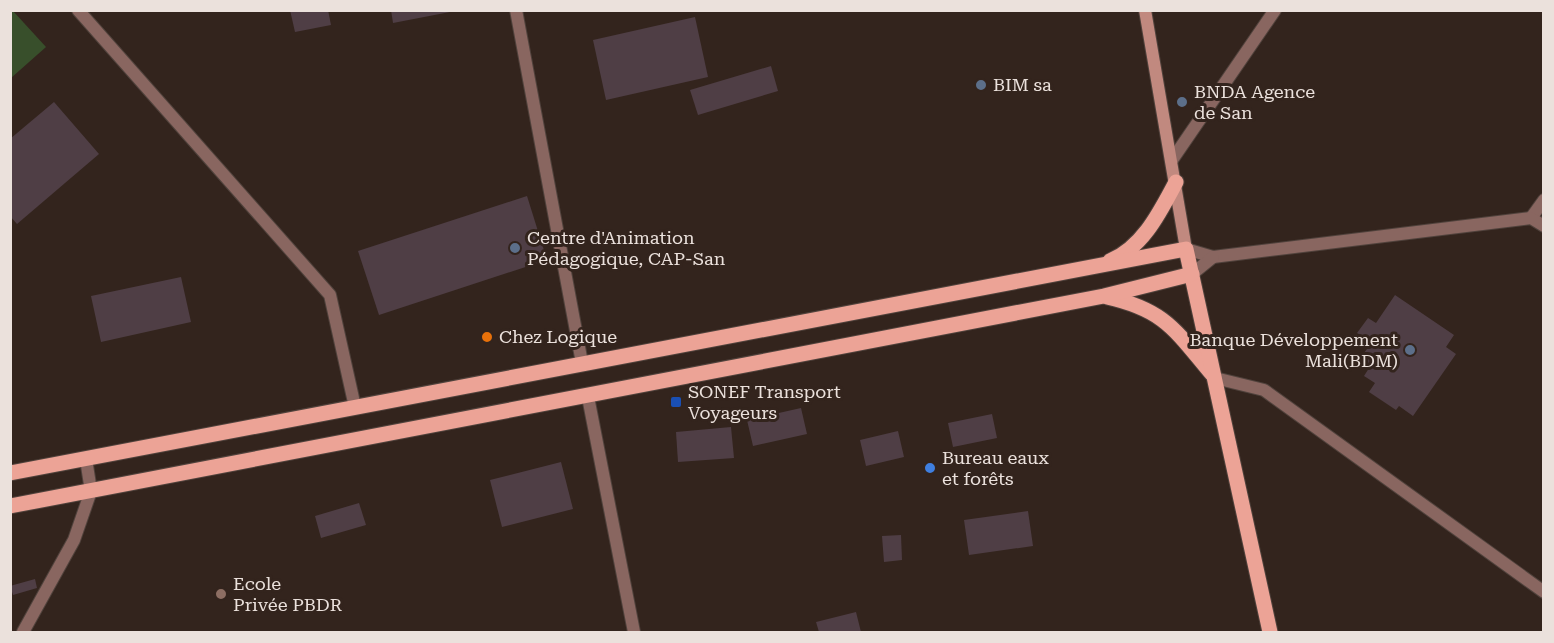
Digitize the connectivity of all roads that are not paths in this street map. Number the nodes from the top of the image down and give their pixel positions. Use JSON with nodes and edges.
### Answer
{"nodes":[{"id":1,"x":78,"y":10,"type":"edge"},
{"id":2,"x":516,"y":10,"type":"edge"},
{"id":3,"x":1145,"y":10,"type":"edge"},
{"id":4,"x":1275,"y":10,"type":"edge"},
{"id":5,"x":1172,"y":160,"type":"junction"},
{"id":6,"x":1176,"y":182,"type":"junction"},
{"id":7,"x":1544,"y":200,"type":"edge"},
{"id":8,"x":1531,"y":218,"type":"junction"},
{"id":9,"x":1544,"y":226,"type":"edge"},
{"id":10,"x":1186,"y":249,"type":"junction"},
{"id":11,"x":1213,"y":257,"type":"junction"},
{"id":12,"x":1096,"y":267,"type":"junction"},
{"id":13,"x":1192,"y":274,"type":"junction"},
{"id":14,"x":1104,"y":296,"type":"junction"},
{"id":15,"x":582,"y":363,"type":"junction"},
{"id":16,"x":1215,"y":378,"type":"junction"},
{"id":17,"x":588,"y":397,"type":"junction"},
{"id":18,"x":355,"y":407,"type":"junction"},
{"id":19,"x":86,"y":459,"type":"junction"},
{"id":20,"x":10,"y":473,"type":"edge"},
{"id":21,"x":91,"y":490,"type":"junction"},
{"id":22,"x":10,"y":506,"type":"edge"},
{"id":23,"x":1544,"y":592,"type":"edge"},
{"id":24,"x":23,"y":633,"type":"edge"},
{"id":25,"x":634,"y":633,"type":"edge"},
{"id":26,"x":1270,"y":633,"type":"edge"}],
"edges":[{"from":1,"to":18,"type":"street"},
{"from":2,"to":15,"type":"street"},
{"from":3,"to":5,"type":"main road"},
{"from":4,"to":5,"type":"street"},
{"from":5,"to":6,"type":"main road"},
{"from":6,"to":10,"type":"main road"},
{"from":6,"to":12,"type":"main road"},
{"from":7,"to":8,"type":"street"},
{"from":8,"to":9,"type":"street"},
{"from":8,"to":11,"type":"street"},
{"from":10,"to":11,"type":"street"},
{"from":10,"to":12,"type":"main road"},
{"from":10,"to":13,"type":"main road"},
{"from":11,"to":13,"type":"street"},
{"from":12,"to":15,"type":"main road"},
{"from":13,"to":14,"type":"main road"},
{"from":13,"to":16,"type":"main road"},
{"from":14,"to":16,"type":"main road"},
{"from":14,"to":17,"type":"main road"},
{"from":15,"to":18,"type":"main road"},
{"from":16,"to":23,"type":"street"},
{"from":16,"to":26,"type":"main road"},
{"from":17,"to":21,"type":"main road"},
{"from":17,"to":25,"type":"street"},
{"from":18,"to":19,"type":"main road"},
{"from":19,"to":20,"type":"main road"},
{"from":19,"to":21,"type":"street"},
{"from":21,"to":22,"type":"main road"},
{"from":21,"to":24,"type":"street"}]}
